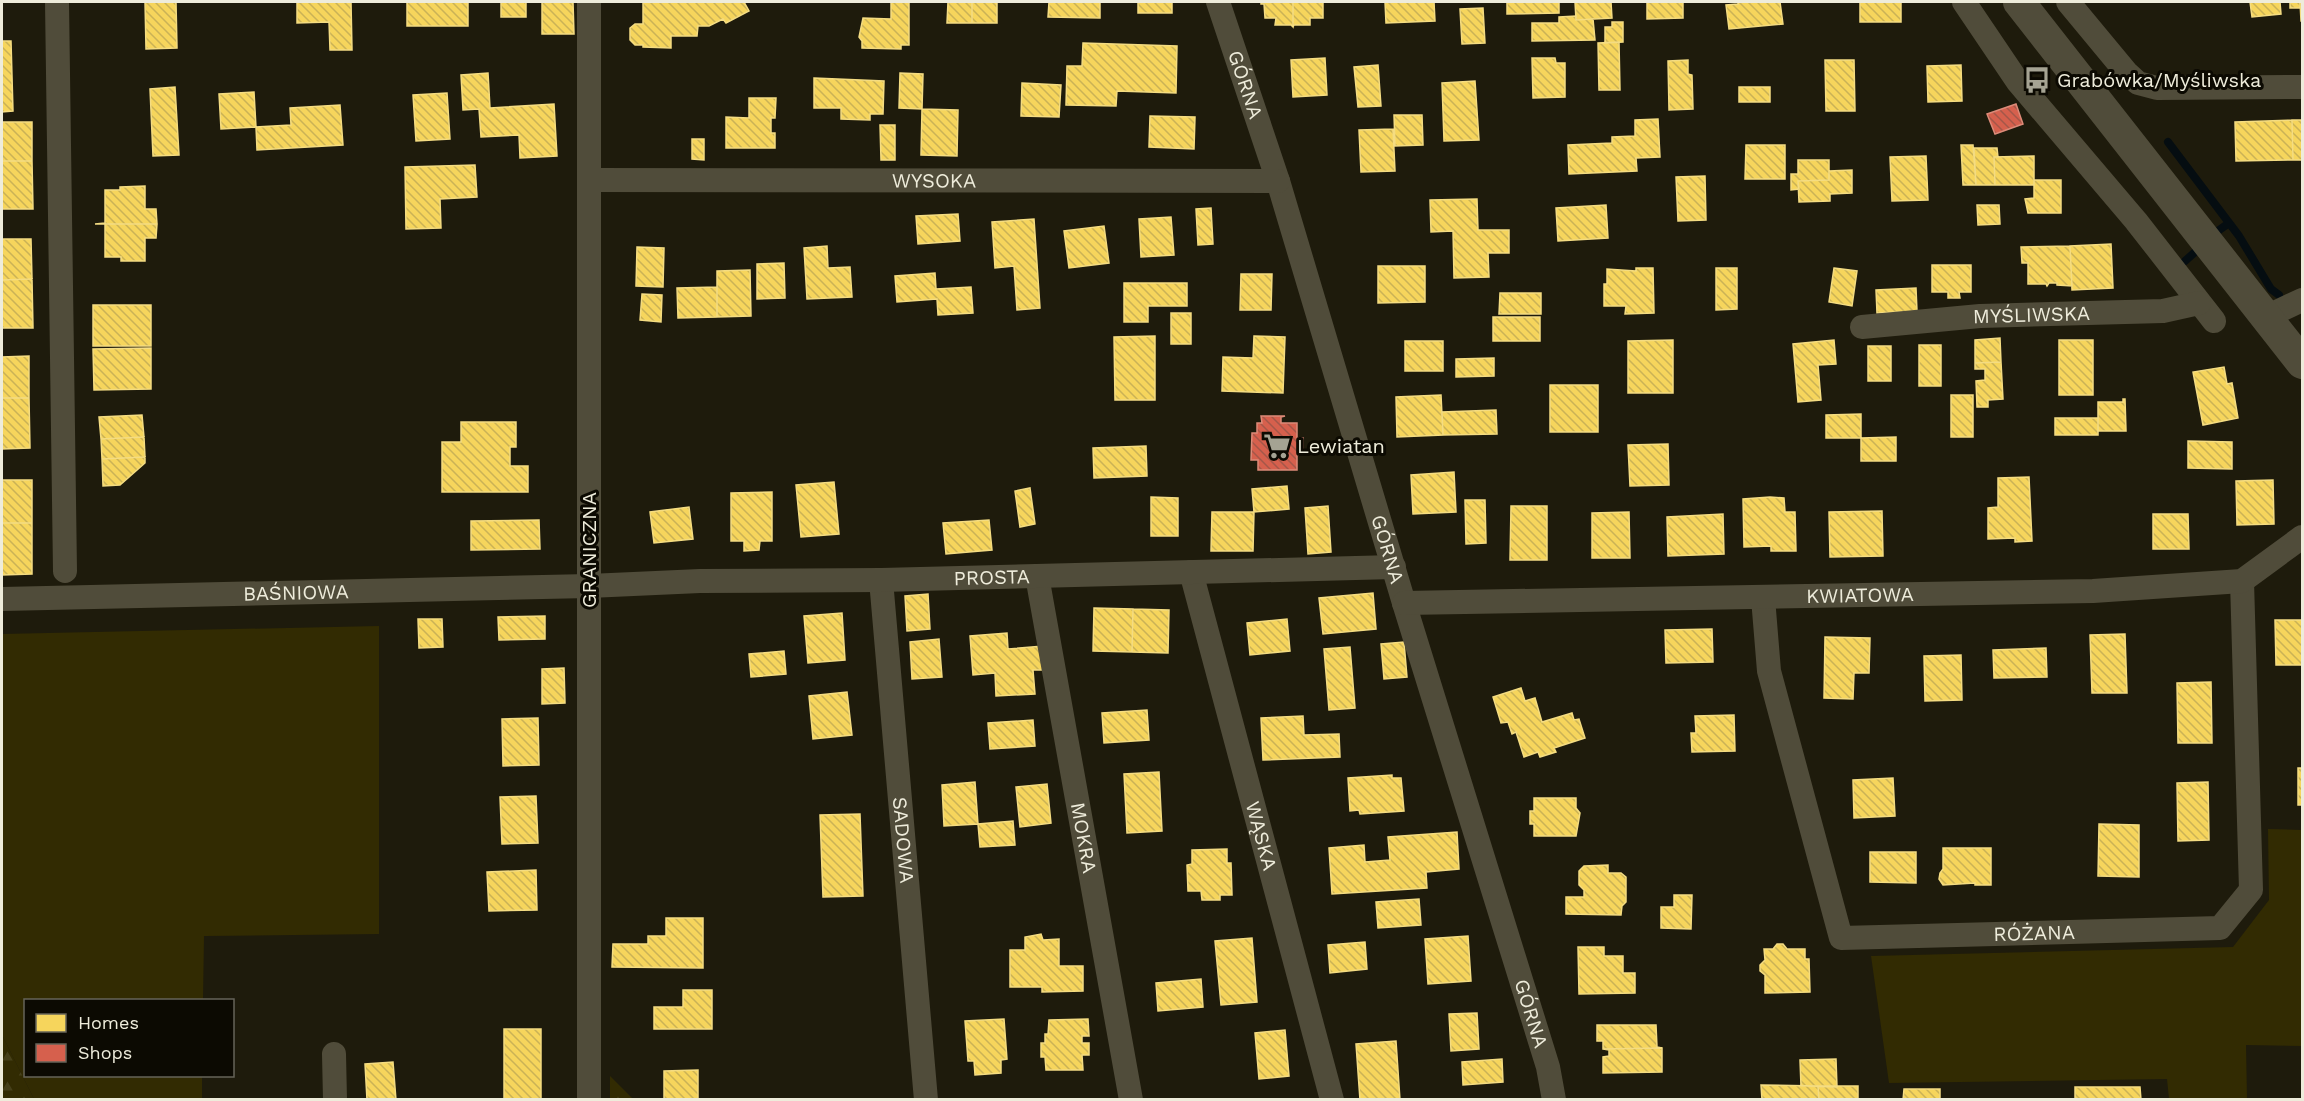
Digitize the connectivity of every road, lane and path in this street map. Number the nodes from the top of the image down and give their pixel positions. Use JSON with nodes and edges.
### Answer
{"nodes":[{"id":1,"x":57,"y":2,"type":"edge"},
{"id":2,"x":589,"y":2,"type":"edge"},
{"id":3,"x":1218,"y":2,"type":"edge"},
{"id":4,"x":1964,"y":2,"type":"edge"},
{"id":5,"x":2019,"y":2,"type":"edge"},
{"id":6,"x":2068,"y":2,"type":"edge"},
{"id":7,"x":2302,"y":87,"type":"edge"},
{"id":8,"x":589,"y":180,"type":"junction"},
{"id":9,"x":1278,"y":181,"type":"junction"},
{"id":10,"x":2302,"y":300,"type":"edge"},
{"id":11,"x":2266,"y":316,"type":"junction"},
{"id":12,"x":1862,"y":327,"type":"dead end"},
{"id":13,"x":2302,"y":363,"type":"edge"},
{"id":14,"x":2302,"y":537,"type":"edge"},
{"id":15,"x":1394,"y":567,"type":"junction"},
{"id":16,"x":65,"y":571,"type":"dead end"},
{"id":17,"x":1191,"y":572,"type":"junction"},
{"id":18,"x":1037,"y":576,"type":"junction"},
{"id":19,"x":881,"y":580,"type":"junction"},
{"id":20,"x":2242,"y":581,"type":"junction"},
{"id":21,"x":589,"y":586,"type":"junction"},
{"id":22,"x":1763,"y":598,"type":"junction"},
{"id":23,"x":2,"y":599,"type":"edge"},
{"id":24,"x":1404,"y":603,"type":"junction"},
{"id":25,"x":334,"y":1054,"type":"dead end"},
{"id":26,"x":335,"y":1100,"type":"edge"},
{"id":27,"x":589,"y":1100,"type":"edge"},
{"id":28,"x":926,"y":1100,"type":"edge"},
{"id":29,"x":1131,"y":1100,"type":"edge"},
{"id":30,"x":1332,"y":1100,"type":"edge"},
{"id":31,"x":1554,"y":1100,"type":"edge"}],
"edges":[{"from":1,"to":16,"type":"street"},
{"from":2,"to":8,"type":"street","name":"GRANICZNA"},
{"from":3,"to":9,"type":"street","name":"GÓRNA"},
{"from":4,"to":12,"type":"street","name":"MYŚLIWSKA"},
{"from":5,"to":11,"type":"street"},
{"from":6,"to":7,"type":"street"},
{"from":8,"to":9,"type":"street","name":"WYSOKA"},
{"from":8,"to":21,"type":"street","name":"GRANICZNA"},
{"from":9,"to":15,"type":"street","name":"GÓRNA"},
{"from":10,"to":11,"type":"street"},
{"from":11,"to":13,"type":"street"},
{"from":14,"to":20,"type":"street"},
{"from":15,"to":17,"type":"street","name":"PROSTA"},
{"from":15,"to":24,"type":"street","name":"GÓRNA"},
{"from":17,"to":18,"type":"street","name":"PROSTA"},
{"from":17,"to":30,"type":"street","name":"WĄSKA"},
{"from":18,"to":19,"type":"street","name":"PROSTA"},
{"from":18,"to":29,"type":"street","name":"MOKRA"},
{"from":19,"to":21,"type":"street","name":"PROSTA"},
{"from":19,"to":28,"type":"street","name":"SADOWA"},
{"from":20,"to":22,"type":"street","name":"KWIATOWA"},
{"from":20,"to":22,"type":"street","name":"RÓŻANA"},
{"from":21,"to":23,"type":"street","name":"BAŚNIOWA"},
{"from":21,"to":27,"type":"street","name":"GRANICZNA"},
{"from":22,"to":24,"type":"street","name":"KWIATOWA"},
{"from":24,"to":31,"type":"street","name":"GÓRNA"},
{"from":25,"to":26,"type":"street"}]}
